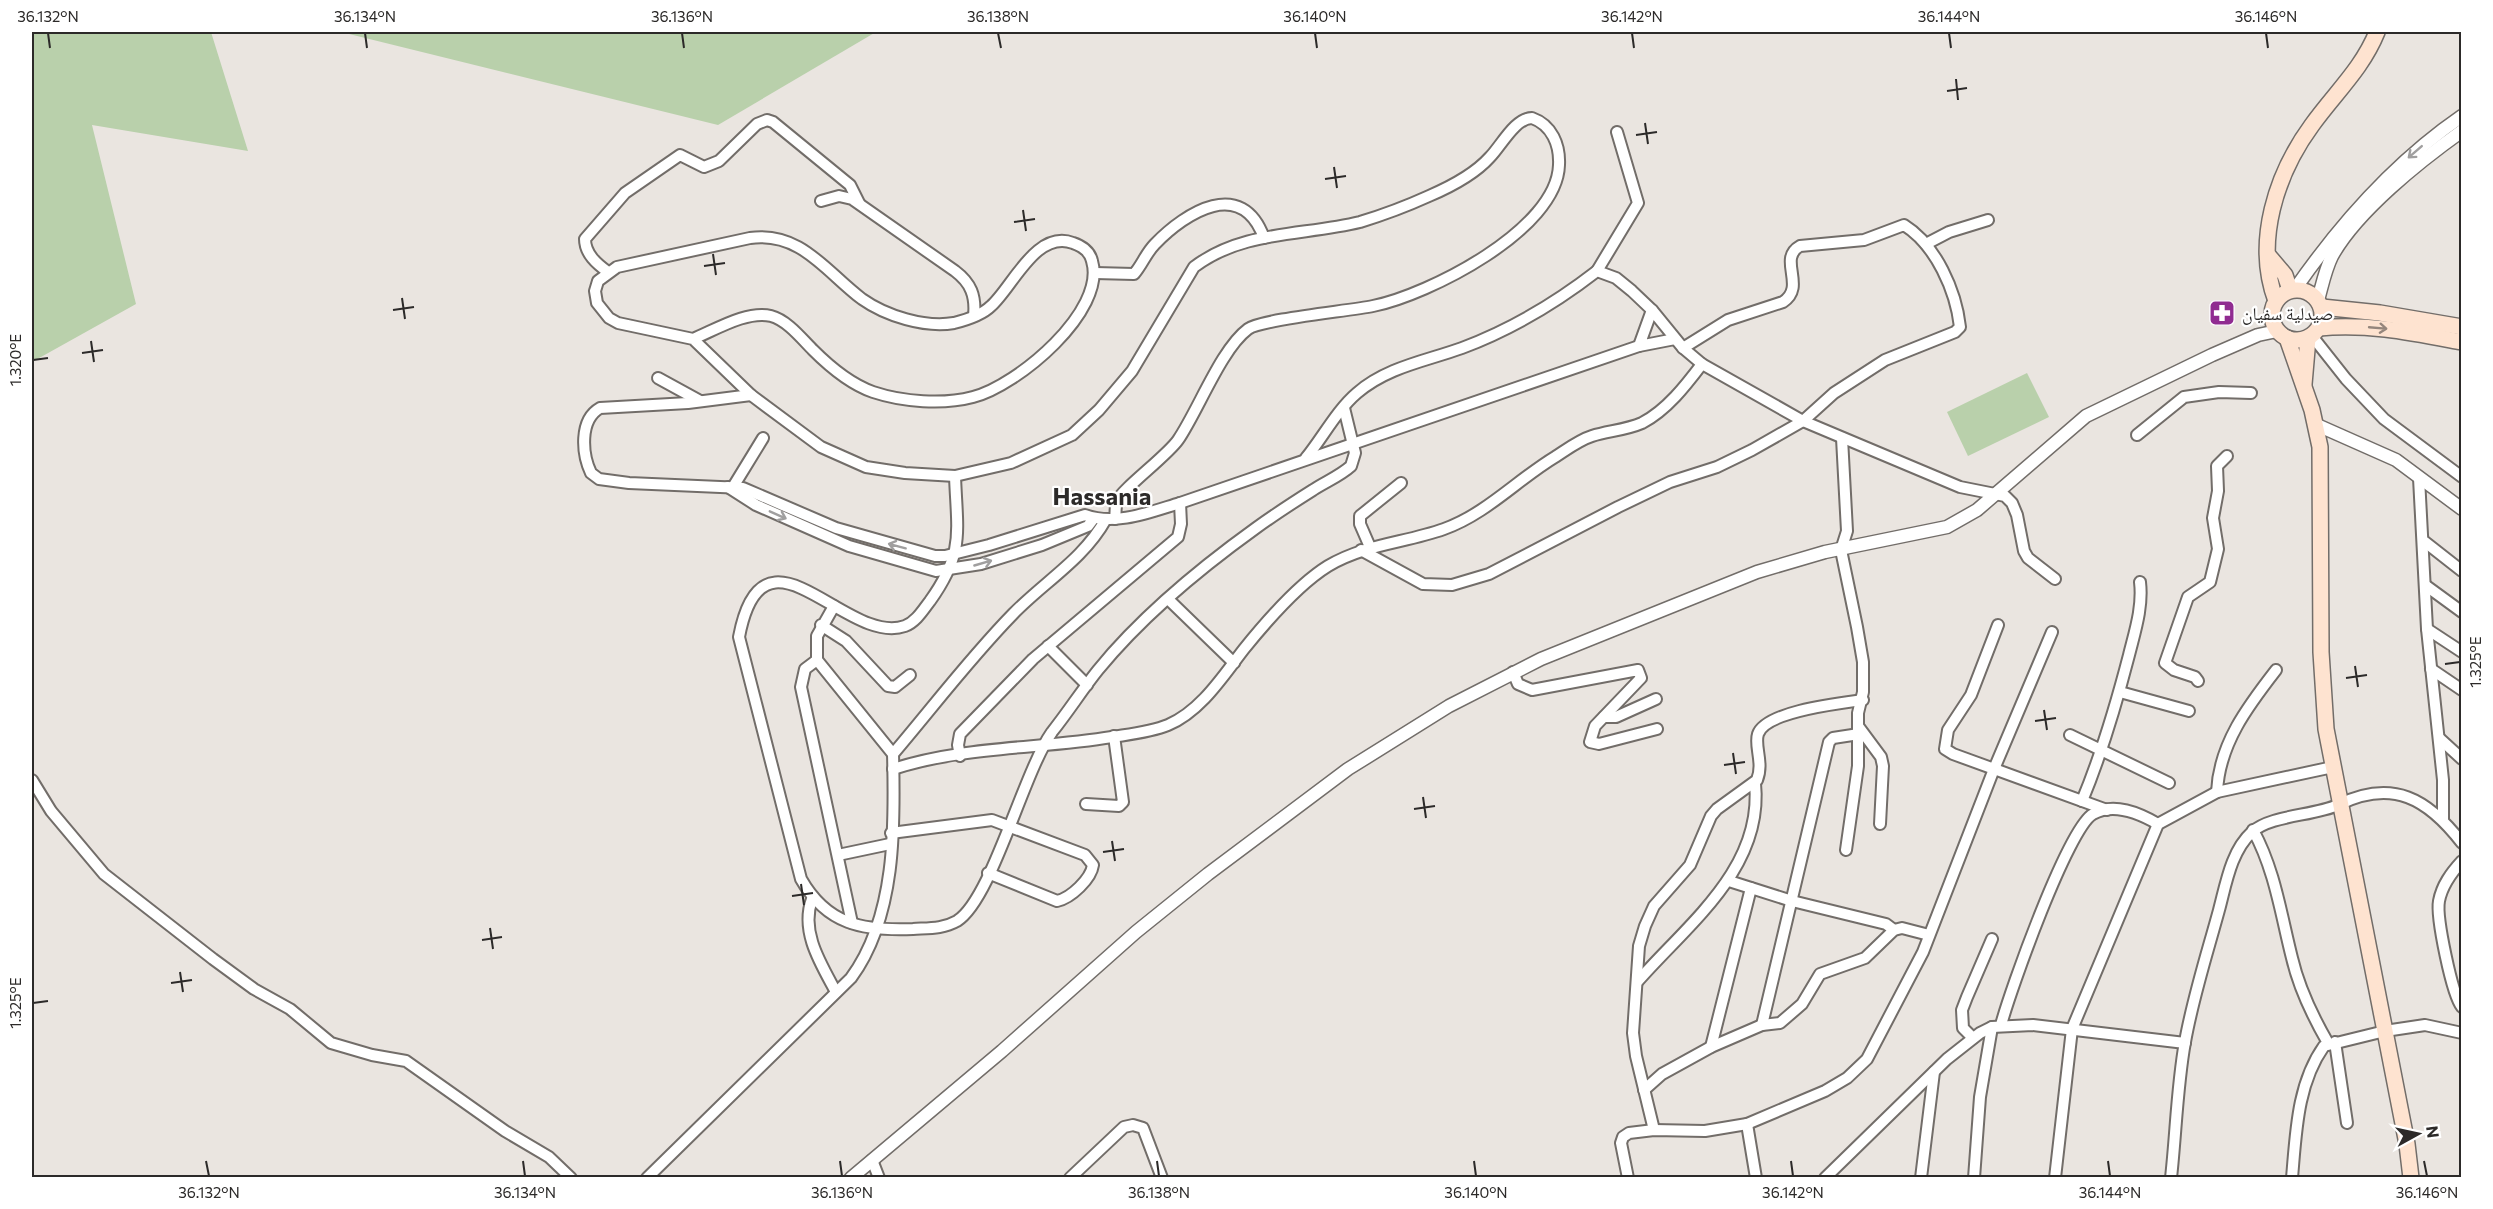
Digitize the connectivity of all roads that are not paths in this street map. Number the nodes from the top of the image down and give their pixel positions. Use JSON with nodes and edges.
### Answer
{"nodes":[{"id":1,"x":2377,"y":32,"type":"edge"},
{"id":2,"x":2462,"y":116,"type":"edge"},
{"id":3,"x":2462,"y":131,"type":"edge"},
{"id":4,"x":1617,"y":132,"type":"dead end"},
{"id":5,"x":821,"y":201,"type":"dead end"},
{"id":6,"x":859,"y":203,"type":"junction"},
{"id":7,"x":1988,"y":220,"type":"dead end"},
{"id":8,"x":1264,"y":238,"type":"junction"},
{"id":9,"x":1926,"y":244,"type":"junction"},
{"id":10,"x":2268,"y":255,"type":"junction"},
{"id":11,"x":1597,"y":271,"type":"junction"},
{"id":12,"x":608,"y":272,"type":"junction"},
{"id":13,"x":1095,"y":273,"type":"junction"},
{"id":14,"x":2293,"y":290,"type":"junction"},
{"id":15,"x":2276,"y":301,"type":"junction"},
{"id":16,"x":2320,"y":304,"type":"junction"},
{"id":17,"x":1652,"y":310,"type":"junction"},
{"id":18,"x":974,"y":316,"type":"junction"},
{"id":19,"x":2462,"y":327,"type":"edge"},
{"id":20,"x":2282,"y":334,"type":"junction"},
{"id":21,"x":2313,"y":334,"type":"junction"},
{"id":22,"x":693,"y":339,"type":"junction"},
{"id":23,"x":2462,"y":342,"type":"edge"},
{"id":24,"x":1679,"y":343,"type":"junction"},
{"id":25,"x":1639,"y":346,"type":"junction"},
{"id":26,"x":1702,"y":364,"type":"junction"},
{"id":27,"x":658,"y":378,"type":"dead end"},
{"id":28,"x":2304,"y":384,"type":"junction"},
{"id":29,"x":2251,"y":393,"type":"dead end"},
{"id":30,"x":751,"y":395,"type":"junction"},
{"id":31,"x":700,"y":401,"type":"junction"},
{"id":32,"x":1344,"y":408,"type":"junction"},
{"id":33,"x":1803,"y":421,"type":"junction"},
{"id":34,"x":2317,"y":425,"type":"junction"},
{"id":35,"x":2137,"y":435,"type":"dead end"},
{"id":36,"x":1837,"y":436,"type":"junction"},
{"id":37,"x":763,"y":438,"type":"dead end"},
{"id":38,"x":1353,"y":445,"type":"junction"},
{"id":39,"x":2227,"y":456,"type":"dead end"},
{"id":40,"x":1306,"y":458,"type":"junction"},
{"id":41,"x":955,"y":476,"type":"junction"},
{"id":42,"x":2462,"y":477,"type":"edge"},
{"id":43,"x":2419,"y":478,"type":"junction"},
{"id":44,"x":1401,"y":483,"type":"dead end"},
{"id":45,"x":730,"y":487,"type":"junction"},
{"id":46,"x":1996,"y":494,"type":"junction"},
{"id":47,"x":1180,"y":503,"type":"junction"},
{"id":48,"x":2462,"y":509,"type":"edge"},
{"id":49,"x":813,"y":517,"type":"junction"},
{"id":50,"x":1094,"y":518,"type":"junction"},
{"id":51,"x":1111,"y":519,"type":"junction"},
{"id":52,"x":808,"y":529,"type":"junction"},
{"id":53,"x":870,"y":539,"type":"junction"},
{"id":54,"x":2425,"y":542,"type":"junction"},
{"id":55,"x":1365,"y":548,"type":"junction"},
{"id":56,"x":1840,"y":550,"type":"junction"},
{"id":57,"x":866,"y":551,"type":"junction"},
{"id":58,"x":956,"y":553,"type":"junction"},
{"id":59,"x":950,"y":571,"type":"junction"},
{"id":60,"x":2462,"y":571,"type":"edge"},
{"id":61,"x":2055,"y":579,"type":"dead end"},
{"id":62,"x":2140,"y":582,"type":"dead end"},
{"id":63,"x":2425,"y":585,"type":"junction"},
{"id":64,"x":1168,"y":598,"type":"junction"},
{"id":65,"x":834,"y":606,"type":"junction"},
{"id":66,"x":2462,"y":612,"type":"edge"},
{"id":67,"x":821,"y":625,"type":"junction"},
{"id":68,"x":1998,"y":625,"type":"dead end"},
{"id":69,"x":2427,"y":630,"type":"junction"},
{"id":70,"x":2052,"y":632,"type":"dead end"},
{"id":71,"x":1048,"y":646,"type":"junction"},
{"id":72,"x":2462,"y":652,"type":"edge"},
{"id":73,"x":817,"y":660,"type":"junction"},
{"id":74,"x":1234,"y":663,"type":"junction"},
{"id":75,"x":2431,"y":669,"type":"junction"},
{"id":76,"x":2276,"y":670,"type":"dead end"},
{"id":77,"x":1513,"y":672,"type":"junction"},
{"id":78,"x":910,"y":675,"type":"dead end"},
{"id":79,"x":2198,"y":681,"type":"dead end"},
{"id":80,"x":1087,"y":685,"type":"junction"},
{"id":81,"x":2462,"y":690,"type":"edge"},
{"id":82,"x":2120,"y":692,"type":"junction"},
{"id":83,"x":1656,"y":699,"type":"dead end"},
{"id":84,"x":1863,"y":700,"type":"junction"},
{"id":85,"x":2189,"y":711,"type":"dead end"},
{"id":86,"x":1604,"y":717,"type":"junction"},
{"id":87,"x":1657,"y":729,"type":"dead end"},
{"id":88,"x":1858,"y":730,"type":"junction"},
{"id":89,"x":2070,"y":735,"type":"dead end"},
{"id":90,"x":1114,"y":736,"type":"junction"},
{"id":91,"x":2439,"y":738,"type":"junction"},
{"id":92,"x":1042,"y":747,"type":"junction"},
{"id":93,"x":2103,"y":751,"type":"junction"},
{"id":94,"x":893,"y":754,"type":"junction"},
{"id":95,"x":960,"y":756,"type":"junction"},
{"id":96,"x":2462,"y":759,"type":"edge"},
{"id":97,"x":2333,"y":767,"type":"junction"},
{"id":98,"x":893,"y":769,"type":"junction"},
{"id":99,"x":1994,"y":769,"type":"junction"},
{"id":100,"x":32,"y":780,"type":"edge"},
{"id":101,"x":1755,"y":783,"type":"junction"},
{"id":102,"x":2169,"y":783,"type":"dead end"},
{"id":103,"x":2217,"y":792,"type":"junction"},
{"id":104,"x":2082,"y":801,"type":"junction"},
{"id":105,"x":2340,"y":803,"type":"junction"},
{"id":106,"x":1086,"y":804,"type":"dead end"},
{"id":107,"x":2107,"y":810,"type":"junction"},
{"id":108,"x":2443,"y":819,"type":"junction"},
{"id":109,"x":1880,"y":824,"type":"dead end"},
{"id":110,"x":2158,"y":824,"type":"junction"},
{"id":111,"x":1008,"y":828,"type":"junction"},
{"id":112,"x":2253,"y":830,"type":"junction"},
{"id":113,"x":891,"y":833,"type":"junction"},
{"id":114,"x":2462,"y":843,"type":"edge"},
{"id":115,"x":890,"y":844,"type":"junction"},
{"id":116,"x":1846,"y":850,"type":"dead end"},
{"id":117,"x":838,"y":855,"type":"junction"},
{"id":118,"x":2462,"y":861,"type":"edge"},
{"id":119,"x":988,"y":873,"type":"junction"},
{"id":120,"x":1729,"y":881,"type":"junction"},
{"id":121,"x":1751,"y":888,"type":"junction"},
{"id":122,"x":812,"y":899,"type":"junction"},
{"id":123,"x":1792,"y":901,"type":"junction"},
{"id":124,"x":852,"y":923,"type":"junction"},
{"id":125,"x":878,"y":930,"type":"junction"},
{"id":126,"x":1894,"y":930,"type":"junction"},
{"id":127,"x":1929,"y":935,"type":"junction"},
{"id":128,"x":1992,"y":939,"type":"dead end"},
{"id":129,"x":1638,"y":981,"type":"junction"},
{"id":130,"x":836,"y":992,"type":"junction"},
{"id":131,"x":2462,"y":1007,"type":"edge"},
{"id":132,"x":1762,"y":1025,"type":"junction"},
{"id":133,"x":1996,"y":1026,"type":"junction"},
{"id":134,"x":2072,"y":1029,"type":"junction"},
{"id":135,"x":2385,"y":1031,"type":"junction"},
{"id":136,"x":2462,"y":1033,"type":"edge"},
{"id":137,"x":1973,"y":1038,"type":"junction"},
{"id":138,"x":2185,"y":1043,"type":"junction"},
{"id":139,"x":2331,"y":1043,"type":"junction"},
{"id":140,"x":1711,"y":1047,"type":"junction"},
{"id":141,"x":1934,"y":1072,"type":"junction"},
{"id":142,"x":1644,"y":1090,"type":"junction"},
{"id":143,"x":1747,"y":1124,"type":"junction"},
{"id":144,"x":2347,"y":1124,"type":"dead end"},
{"id":145,"x":1654,"y":1130,"type":"junction"},
{"id":146,"x":872,"y":1160,"type":"junction"},
{"id":147,"x":571,"y":1178,"type":"edge"},
{"id":148,"x":647,"y":1178,"type":"edge"},
{"id":149,"x":851,"y":1178,"type":"edge"},
{"id":150,"x":879,"y":1178,"type":"edge"},
{"id":151,"x":1070,"y":1178,"type":"edge"},
{"id":152,"x":1162,"y":1178,"type":"edge"},
{"id":153,"x":1628,"y":1178,"type":"edge"},
{"id":154,"x":1756,"y":1178,"type":"edge"},
{"id":155,"x":1825,"y":1178,"type":"edge"},
{"id":156,"x":1921,"y":1178,"type":"edge"},
{"id":157,"x":1974,"y":1178,"type":"edge"},
{"id":158,"x":2055,"y":1178,"type":"edge"},
{"id":159,"x":2171,"y":1178,"type":"edge"},
{"id":160,"x":2292,"y":1178,"type":"edge"},
{"id":161,"x":2410,"y":1178,"type":"edge"}],
"edges":[{"from":1,"to":10,"type":"main road"},
{"from":2,"to":14,"type":"street","one_way":true},
{"from":3,"to":16,"type":"street"},
{"from":4,"to":11,"type":"street"},
{"from":5,"to":6,"type":"street"},
{"from":6,"to":12,"type":"street"},
{"from":6,"to":18,"type":"street"},
{"from":7,"to":9,"type":"street"},
{"from":8,"to":13,"type":"street"},
{"from":8,"to":41,"type":"street"},
{"from":8,"to":51,"type":"street"},
{"from":9,"to":24,"type":"street"},
{"from":9,"to":33,"type":"street"},
{"from":10,"to":14,"type":"main road"},
{"from":10,"to":15,"type":"main road"},
{"from":11,"to":17,"type":"street"},
{"from":11,"to":32,"type":"street"},
{"from":12,"to":18,"type":"street"},
{"from":12,"to":22,"type":"street"},
{"from":13,"to":18,"type":"street"},
{"from":13,"to":22,"type":"street"},
{"from":14,"to":15,"type":"main road"},
{"from":14,"to":16,"type":"main road"},
{"from":15,"to":20,"type":"main road"},
{"from":16,"to":19,"type":"main road"},
{"from":16,"to":21,"type":"main road"},
{"from":17,"to":24,"type":"street"},
{"from":17,"to":25,"type":"street"},
{"from":20,"to":21,"type":"main road"},
{"from":20,"to":28,"type":"main road"},
{"from":20,"to":46,"type":"street"},
{"from":21,"to":23,"type":"main road","one_way":true},
{"from":21,"to":28,"type":"main road"},
{"from":21,"to":42,"type":"street"},
{"from":22,"to":30,"type":"street"},
{"from":24,"to":25,"type":"street"},
{"from":24,"to":26,"type":"street"},
{"from":25,"to":38,"type":"street"},
{"from":26,"to":33,"type":"street"},
{"from":26,"to":55,"type":"street"},
{"from":27,"to":31,"type":"street"},
{"from":28,"to":34,"type":"main road"},
{"from":29,"to":35,"type":"street"},
{"from":30,"to":31,"type":"street"},
{"from":30,"to":41,"type":"street"},
{"from":31,"to":45,"type":"street"},
{"from":32,"to":38,"type":"street"},
{"from":32,"to":40,"type":"street"},
{"from":33,"to":36,"type":"street"},
{"from":33,"to":55,"type":"street"},
{"from":34,"to":43,"type":"street"},
{"from":34,"to":97,"type":"main road"},
{"from":36,"to":46,"type":"street"},
{"from":36,"to":56,"type":"street"},
{"from":37,"to":45,"type":"street"},
{"from":38,"to":40,"type":"street"},
{"from":38,"to":64,"type":"street"},
{"from":39,"to":79,"type":"street"},
{"from":40,"to":47,"type":"street"},
{"from":41,"to":58,"type":"street"},
{"from":43,"to":48,"type":"street"},
{"from":43,"to":54,"type":"street"},
{"from":44,"to":55,"type":"street"},
{"from":45,"to":49,"type":"street"},
{"from":45,"to":52,"type":"street","one_way":true},
{"from":46,"to":56,"type":"street"},
{"from":46,"to":61,"type":"street"},
{"from":47,"to":51,"type":"street"},
{"from":47,"to":71,"type":"street"},
{"from":49,"to":52,"type":"street"},
{"from":49,"to":53,"type":"street"},
{"from":50,"to":51,"type":"street"},
{"from":50,"to":58,"type":"street"},
{"from":59,"to":50,"type":"street","one_way":true},
{"from":51,"to":94,"type":"street"},
{"from":52,"to":57,"type":"street"},
{"from":53,"to":57,"type":"street"},
{"from":58,"to":53,"type":"street","one_way":true},
{"from":54,"to":60,"type":"street"},
{"from":54,"to":63,"type":"street"},
{"from":55,"to":74,"type":"street"},
{"from":56,"to":77,"type":"street"},
{"from":56,"to":84,"type":"street"},
{"from":57,"to":59,"type":"street"},
{"from":58,"to":59,"type":"street"},
{"from":59,"to":65,"type":"street"},
{"from":62,"to":82,"type":"street"},
{"from":63,"to":66,"type":"street"},
{"from":63,"to":69,"type":"street"},
{"from":64,"to":74,"type":"street"},
{"from":64,"to":80,"type":"street"},
{"from":65,"to":67,"type":"street"},
{"from":65,"to":122,"type":"street"},
{"from":67,"to":73,"type":"street"},
{"from":67,"to":78,"type":"street"},
{"from":68,"to":99,"type":"street"},
{"from":69,"to":72,"type":"street"},
{"from":69,"to":75,"type":"street"},
{"from":70,"to":99,"type":"street"},
{"from":71,"to":80,"type":"street"},
{"from":71,"to":95,"type":"street"},
{"from":73,"to":94,"type":"street"},
{"from":73,"to":117,"type":"street"},
{"from":74,"to":90,"type":"street"},
{"from":75,"to":81,"type":"street"},
{"from":75,"to":91,"type":"street"},
{"from":76,"to":103,"type":"street"},
{"from":77,"to":86,"type":"street"},
{"from":77,"to":146,"type":"street"},
{"from":80,"to":92,"type":"street"},
{"from":82,"to":85,"type":"street"},
{"from":82,"to":93,"type":"street"},
{"from":83,"to":86,"type":"street"},
{"from":84,"to":88,"type":"street"},
{"from":84,"to":101,"type":"street"},
{"from":86,"to":87,"type":"street"},
{"from":88,"to":109,"type":"street"},
{"from":88,"to":116,"type":"street"},
{"from":88,"to":123,"type":"street"},
{"from":89,"to":93,"type":"street"},
{"from":90,"to":92,"type":"street"},
{"from":90,"to":106,"type":"street"},
{"from":91,"to":96,"type":"street"},
{"from":91,"to":108,"type":"street"},
{"from":92,"to":95,"type":"street"},
{"from":92,"to":111,"type":"street"},
{"from":93,"to":102,"type":"street"},
{"from":93,"to":104,"type":"street"},
{"from":94,"to":98,"type":"street"},
{"from":95,"to":98,"type":"street"},
{"from":97,"to":103,"type":"street"},
{"from":97,"to":105,"type":"main road"},
{"from":98,"to":113,"type":"street"},
{"from":99,"to":104,"type":"street"},
{"from":99,"to":127,"type":"street"},
{"from":100,"to":147,"type":"street"},
{"from":101,"to":120,"type":"street"},
{"from":101,"to":129,"type":"street"},
{"from":103,"to":110,"type":"street"},
{"from":104,"to":107,"type":"street"},
{"from":105,"to":108,"type":"street"},
{"from":105,"to":112,"type":"street"},
{"from":105,"to":135,"type":"main road"},
{"from":107,"to":110,"type":"street"},
{"from":107,"to":133,"type":"street"},
{"from":108,"to":114,"type":"street"},
{"from":110,"to":134,"type":"street"},
{"from":111,"to":113,"type":"street"},
{"from":111,"to":119,"type":"street"},
{"from":111,"to":119,"type":"street"},
{"from":112,"to":138,"type":"street"},
{"from":112,"to":139,"type":"street"},
{"from":113,"to":115,"type":"street"},
{"from":115,"to":117,"type":"street"},
{"from":115,"to":125,"type":"street"},
{"from":117,"to":124,"type":"street"},
{"from":118,"to":131,"type":"street"},
{"from":119,"to":125,"type":"street"},
{"from":120,"to":121,"type":"street"},
{"from":120,"to":129,"type":"street"},
{"from":121,"to":123,"type":"street"},
{"from":121,"to":140,"type":"street"},
{"from":122,"to":124,"type":"street"},
{"from":122,"to":130,"type":"street"},
{"from":123,"to":126,"type":"street"},
{"from":123,"to":132,"type":"street"},
{"from":124,"to":125,"type":"street"},
{"from":125,"to":130,"type":"street"},
{"from":126,"to":127,"type":"street"},
{"from":126,"to":132,"type":"street"},
{"from":127,"to":143,"type":"street"},
{"from":128,"to":137,"type":"street"},
{"from":129,"to":142,"type":"street"},
{"from":130,"to":148,"type":"street"},
{"from":132,"to":140,"type":"street"},
{"from":133,"to":134,"type":"street"},
{"from":133,"to":137,"type":"street"},
{"from":133,"to":157,"type":"street"},
{"from":134,"to":138,"type":"street"},
{"from":134,"to":158,"type":"street"},
{"from":135,"to":136,"type":"street"},
{"from":135,"to":139,"type":"street"},
{"from":135,"to":161,"type":"main road"},
{"from":137,"to":141,"type":"street"},
{"from":138,"to":159,"type":"street"},
{"from":139,"to":144,"type":"street"},
{"from":139,"to":160,"type":"street"},
{"from":140,"to":142,"type":"street"},
{"from":141,"to":155,"type":"street"},
{"from":141,"to":156,"type":"street"},
{"from":142,"to":145,"type":"street"},
{"from":143,"to":145,"type":"street"},
{"from":143,"to":154,"type":"street"},
{"from":145,"to":153,"type":"street"},
{"from":146,"to":149,"type":"street"},
{"from":146,"to":150,"type":"street"},
{"from":151,"to":152,"type":"street"}]}
